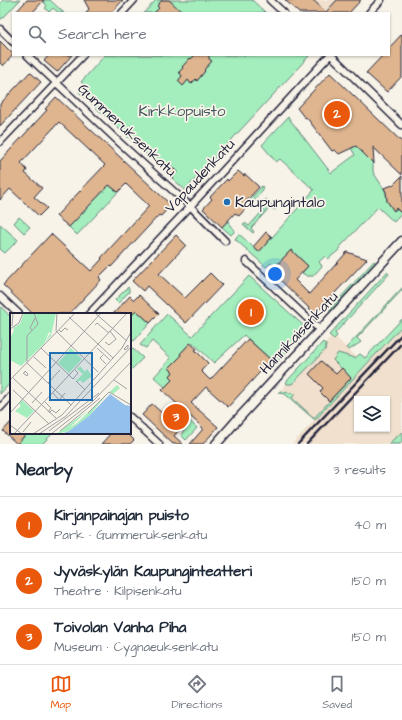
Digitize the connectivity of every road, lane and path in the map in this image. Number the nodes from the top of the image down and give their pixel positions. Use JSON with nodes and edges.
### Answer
{"nodes":[{"id":1,"x":134,"y":0,"type":"edge"},
{"id":2,"x":270,"y":0,"type":"edge"},
{"id":3,"x":381,"y":0,"type":"edge"},
{"id":4,"x":123,"y":12,"type":"edge"},
{"id":5,"x":283,"y":12,"type":"edge"},
{"id":6,"x":370,"y":12,"type":"edge"},
{"id":7,"x":0,"y":30,"type":"edge"},
{"id":8,"x":12,"y":41,"type":"edge"},
{"id":9,"x":28,"y":56,"type":"edge"},
{"id":10,"x":82,"y":56,"type":"edge"},
{"id":11,"x":329,"y":56,"type":"edge"},
{"id":12,"x":331,"y":56,"type":"edge"},
{"id":13,"x":57,"y":83,"type":"junction"},
{"id":14,"x":402,"y":125,"type":"edge"},
{"id":15,"x":0,"y":142,"type":"edge"},
{"id":16,"x":190,"y":206,"type":"junction"},
{"id":17,"x":225,"y":241,"type":"dead end"},
{"id":18,"x":402,"y":242,"type":"edge"},
{"id":19,"x":246,"y":261,"type":"dead end"},
{"id":20,"x":0,"y":296,"type":"edge"},
{"id":21,"x":18,"y":313,"type":"edge"},
{"id":22,"x":89,"y":313,"type":"edge"},
{"id":23,"x":320,"y":330,"type":"junction"},
{"id":24,"x":10,"y":397,"type":"edge"},
{"id":25,"x":0,"y":408,"type":"edge"},
{"id":26,"x":131,"y":418,"type":"edge"},
{"id":27,"x":159,"y":444,"type":"edge"},
{"id":28,"x":216,"y":444,"type":"edge"}],
"edges":[{"from":1,"to":4,"type":"street"},
{"from":2,"to":5,"type":"street"},
{"from":3,"to":6,"type":"street"},
{"from":7,"to":8,"type":"street"},
{"from":9,"to":13,"type":"street","name":"Gummeruksenkatu"},
{"from":10,"to":13,"type":"street"},
{"from":11,"to":16,"type":"street","name":"Vapaudenkatu"},
{"from":12,"to":14,"type":"street"},
{"from":13,"to":15,"type":"street"},
{"from":13,"to":16,"type":"street","name":"Gummeruksenkatu"},
{"from":16,"to":17,"type":"street","name":"Gummeruksenkatu"},
{"from":16,"to":22,"type":"street","name":"Vapaudenkatu"},
{"from":18,"to":23,"type":"main road","name":"Hannikaisenkatu"},
{"from":19,"to":23,"type":"street"},
{"from":20,"to":21,"type":"street"},
{"from":23,"to":28,"type":"main road","name":"Hannikaisenkatu"},
{"from":24,"to":25,"type":"street"},
{"from":26,"to":27,"type":"street"}]}
